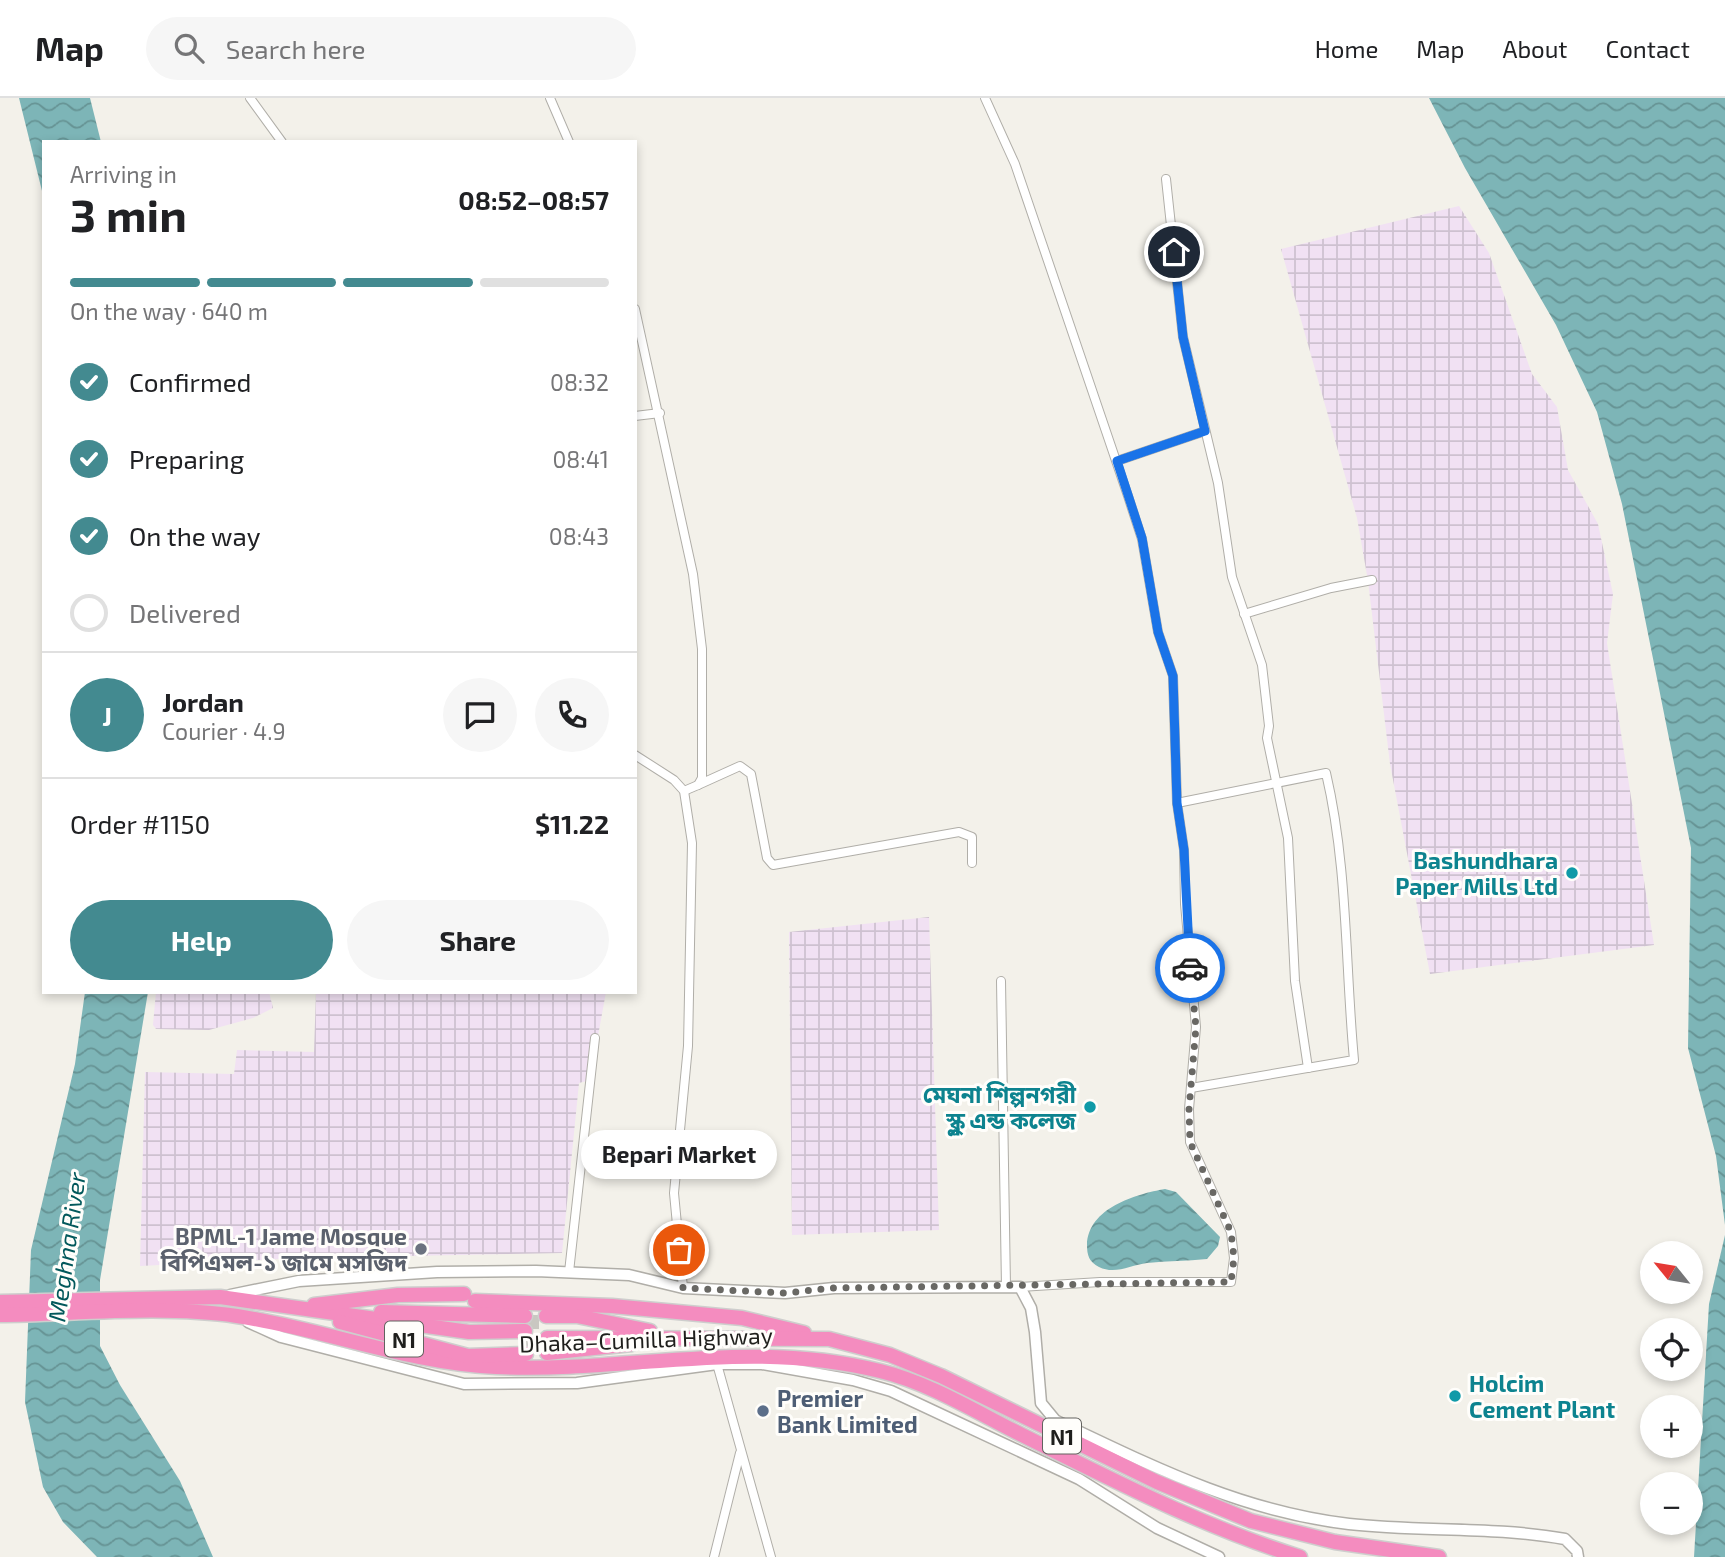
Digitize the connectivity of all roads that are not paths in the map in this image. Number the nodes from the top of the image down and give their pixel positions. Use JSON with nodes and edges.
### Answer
{"nodes":[{"id":1,"x":250,"y":98,"type":"edge"},
{"id":2,"x":551,"y":98,"type":"edge"},
{"id":3,"x":985,"y":98,"type":"edge"},
{"id":4,"x":281,"y":140,"type":"edge"},
{"id":5,"x":568,"y":140,"type":"edge"},
{"id":6,"x":1167,"y":179,"type":"dead end"},
{"id":7,"x":639,"y":338,"type":"edge"},
{"id":8,"x":660,"y":413,"type":"junction"},
{"id":9,"x":637,"y":415,"type":"edge"},
{"id":10,"x":1205,"y":431,"type":"junction"},
{"id":11,"x":1117,"y":461,"type":"junction"},
{"id":12,"x":1372,"y":580,"type":"dead end"},
{"id":13,"x":1244,"y":614,"type":"junction"},
{"id":14,"x":637,"y":756,"type":"edge"},
{"id":15,"x":1277,"y":782,"type":"junction"},
{"id":16,"x":698,"y":785,"type":"junction"},
{"id":17,"x":684,"y":791,"type":"junction"},
{"id":18,"x":1177,"y":803,"type":"junction"},
{"id":19,"x":972,"y":863,"type":"dead end"},
{"id":20,"x":1001,"y":981,"type":"dead end"},
{"id":21,"x":595,"y":1038,"type":"dead end"},
{"id":22,"x":1308,"y":1068,"type":"junction"},
{"id":23,"x":1191,"y":1087,"type":"junction"},
{"id":24,"x":569,"y":1272,"type":"junction"},
{"id":25,"x":1006,"y":1287,"type":"junction"},
{"id":26,"x":1020,"y":1287,"type":"junction"},
{"id":27,"x":683,"y":1288,"type":"junction"},
{"id":28,"x":220,"y":1297,"type":"junction"},
{"id":29,"x":0,"y":1302,"type":"edge"},
{"id":30,"x":203,"y":1305,"type":"junction"},
{"id":31,"x":285,"y":1307,"type":"junction"},
{"id":32,"x":0,"y":1315,"type":"edge"},
{"id":33,"x":236,"y":1316,"type":"junction"},
{"id":34,"x":525,"y":1330,"type":"junction"},
{"id":35,"x":682,"y":1337,"type":"junction"},
{"id":36,"x":829,"y":1339,"type":"junction"},
{"id":37,"x":717,"y":1364,"type":"junction"},
{"id":38,"x":740,"y":1450,"type":"junction"},
{"id":39,"x":714,"y":1557,"type":"edge"},
{"id":40,"x":771,"y":1557,"type":"edge"},
{"id":41,"x":1219,"y":1557,"type":"edge"},
{"id":42,"x":1300,"y":1557,"type":"edge"},
{"id":43,"x":1439,"y":1557,"type":"edge"},
{"id":44,"x":1578,"y":1557,"type":"edge"}],
"edges":[{"from":1,"to":4,"type":"street"},
{"from":2,"to":5,"type":"street"},
{"from":3,"to":11,"type":"street"},
{"from":6,"to":10,"type":"street"},
{"from":7,"to":8,"type":"street"},
{"from":8,"to":9,"type":"street"},
{"from":8,"to":16,"type":"street"},
{"from":10,"to":11,"type":"street"},
{"from":10,"to":13,"type":"street"},
{"from":11,"to":18,"type":"street"},
{"from":12,"to":13,"type":"street"},
{"from":13,"to":15,"type":"street"},
{"from":14,"to":17,"type":"street"},
{"from":15,"to":18,"type":"street"},
{"from":15,"to":22,"type":"street"},
{"from":15,"to":22,"type":"street"},
{"from":16,"to":17,"type":"street"},
{"from":16,"to":19,"type":"street"},
{"from":17,"to":27,"type":"street"},
{"from":18,"to":23,"type":"street"},
{"from":20,"to":25,"type":"street"},
{"from":21,"to":24,"type":"street"},
{"from":22,"to":23,"type":"street"},
{"from":23,"to":26,"type":"street"},
{"from":24,"to":27,"type":"street"},
{"from":24,"to":28,"type":"street"},
{"from":25,"to":26,"type":"street"},
{"from":25,"to":27,"type":"street"},
{"from":26,"to":44,"type":"street"},
{"from":28,"to":30,"type":"highway","name":"Dhaka–Cumilla Highway","number":"N1"},
{"from":28,"to":31,"type":"highway","name":"Dhaka–Cumilla Highway","number":"N1"},
{"from":29,"to":30,"type":"highway","name":"Dhaka–Cumilla Highway","number":"N1"},
{"from":30,"to":32,"type":"highway","name":"Dhaka–Cumilla Highway","number":"N1"},
{"from":30,"to":33,"type":"highway","name":"Dhaka–Cumilla Highway","number":"N1"},
{"from":31,"to":34,"type":"highway","name":"Dhaka–Cumilla Highway","number":"N1"},
{"from":31,"to":34,"type":"highway","name":"Dhaka–Cumilla Highway","number":"N1"},
{"from":31,"to":34,"type":"highway","name":"Dhaka–Cumilla Highway","number":"N1"},
{"from":33,"to":37,"type":"street"},
{"from":33,"to":42,"type":"highway","name":"Dhaka–Cumilla Highway","number":"N1"},
{"from":34,"to":36,"type":"highway","name":"Dhaka–Cumilla Highway","number":"N1"},
{"from":35,"to":35,"type":"highway","name":"Dhaka–Cumilla Highway","number":"N1"},
{"from":35,"to":36,"type":"highway","name":"Dhaka–Cumilla Highway","number":"N1"},
{"from":36,"to":43,"type":"highway","name":"Dhaka–Cumilla Highway","number":"N1"},
{"from":37,"to":38,"type":"street"},
{"from":37,"to":41,"type":"street"},
{"from":38,"to":39,"type":"street"},
{"from":38,"to":40,"type":"street"}]}
